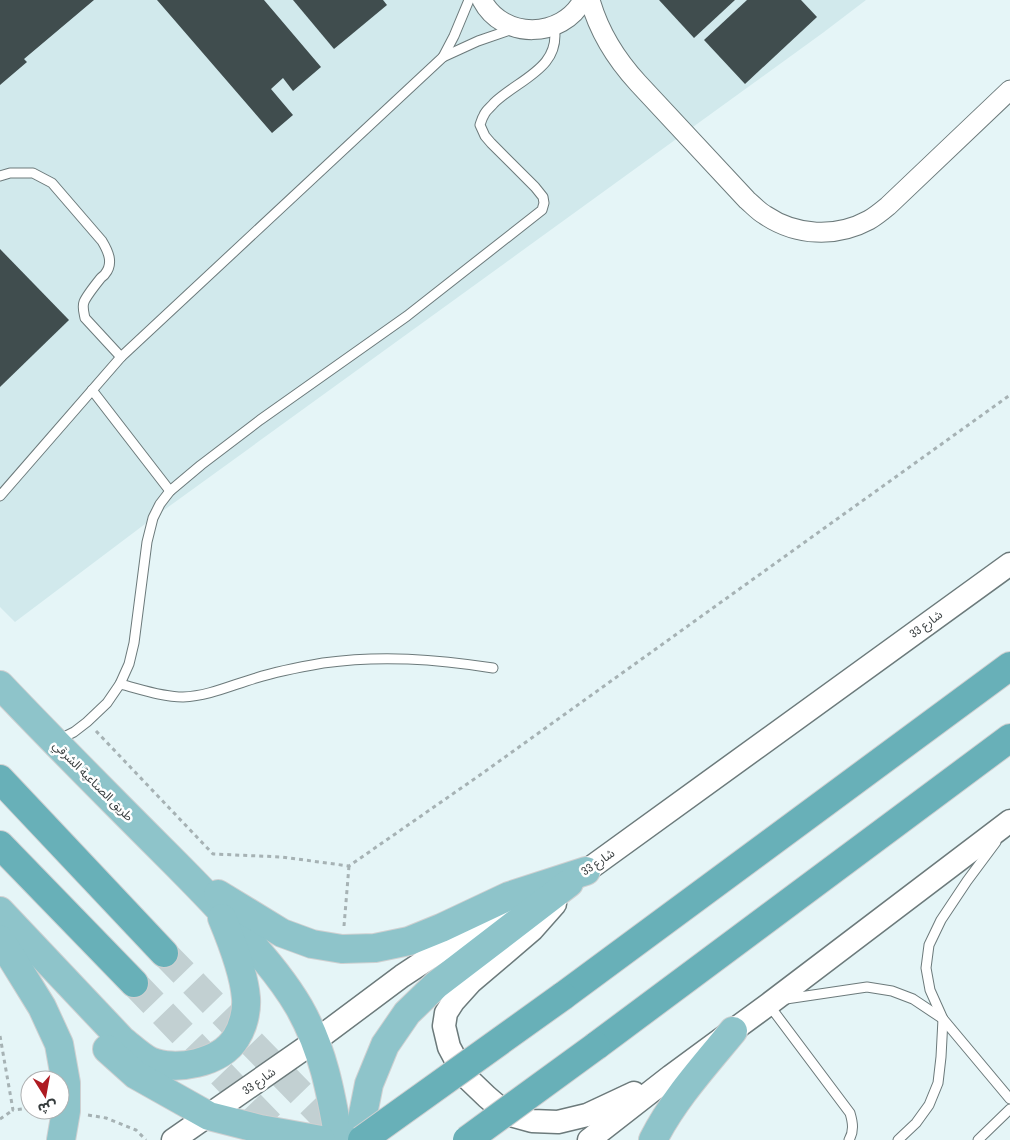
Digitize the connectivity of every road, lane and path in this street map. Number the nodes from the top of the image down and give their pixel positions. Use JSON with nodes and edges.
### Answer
{"nodes":[{"id":1,"x":469,"y":0,"type":"edge"},
{"id":2,"x":482,"y":0,"type":"edge"},
{"id":3,"x":583,"y":0,"type":"edge"},
{"id":4,"x":590,"y":0,"type":"edge"},
{"id":5,"x":554,"y":26,"type":"junction"},
{"id":6,"x":516,"y":28,"type":"junction"},
{"id":7,"x":443,"y":57,"type":"junction"},
{"id":8,"x":1010,"y":90,"type":"edge"},
{"id":9,"x":0,"y":176,"type":"edge"},
{"id":10,"x":121,"y":357,"type":"junction"},
{"id":11,"x":92,"y":390,"type":"junction"},
{"id":12,"x":1010,"y":395,"type":"edge"},
{"id":13,"x":170,"y":491,"type":"junction"},
{"id":14,"x":0,"y":496,"type":"edge"},
{"id":15,"x":1010,"y":564,"type":"edge"},
{"id":16,"x":1010,"y":666,"type":"edge"},
{"id":17,"x":493,"y":668,"type":"dead end"},
{"id":18,"x":120,"y":684,"type":"junction"},
{"id":19,"x":0,"y":686,"type":"edge"},
{"id":20,"x":88,"y":722,"type":"junction"},
{"id":21,"x":1010,"y":738,"type":"edge"},
{"id":22,"x":54,"y":742,"type":"junction"},
{"id":23,"x":0,"y":779,"type":"edge"},
{"id":24,"x":1010,"y":822,"type":"edge"},
{"id":25,"x":0,"y":845,"type":"edge"},
{"id":26,"x":348,"y":866,"type":"junction"},
{"id":27,"x":586,"y":870,"type":"junction"},
{"id":28,"x":188,"y":876,"type":"junction"},
{"id":29,"x":216,"y":905,"type":"junction"},
{"id":30,"x":0,"y":911,"type":"edge"},
{"id":31,"x":0,"y":938,"type":"edge"},
{"id":32,"x":342,"y":949,"type":"junction"},
{"id":33,"x":164,"y":953,"type":"tunnel mouth"},
{"id":34,"x":134,"y":983,"type":"tunnel mouth"},
{"id":35,"x":771,"y":1003,"type":"junction"},
{"id":36,"x":943,"y":1020,"type":"junction"},
{"id":37,"x":733,"y":1031,"type":"junction"},
{"id":38,"x":0,"y":1036,"type":"edge"},
{"id":39,"x":316,"y":1041,"type":"junction"},
{"id":40,"x":64,"y":1070,"type":"edge"},
{"id":41,"x":670,"y":1076,"type":"junction"},
{"id":42,"x":1010,"y":1099,"type":"edge"},
{"id":43,"x":20,"y":1109,"type":"edge"},
{"id":44,"x":1010,"y":1109,"type":"edge"},
{"id":45,"x":12,"y":1110,"type":"junction"},
{"id":46,"x":70,"y":1112,"type":"edge"},
{"id":47,"x":209,"y":1116,"type":"junction"},
{"id":48,"x":0,"y":1119,"type":"edge"},
{"id":49,"x":64,"y":1120,"type":"edge"},
{"id":50,"x":61,"y":1140,"type":"edge"},
{"id":51,"x":146,"y":1140,"type":"edge"},
{"id":52,"x":174,"y":1140,"type":"edge"},
{"id":53,"x":321,"y":1140,"type":"edge"},
{"id":54,"x":339,"y":1140,"type":"edge"},
{"id":55,"x":361,"y":1140,"type":"edge"},
{"id":56,"x":467,"y":1140,"type":"edge"},
{"id":57,"x":589,"y":1140,"type":"edge"},
{"id":58,"x":653,"y":1140,"type":"edge"},
{"id":59,"x":849,"y":1140,"type":"edge"},
{"id":60,"x":898,"y":1140,"type":"edge"},
{"id":61,"x":978,"y":1140,"type":"edge"}],
"edges":[{"from":1,"to":7,"type":"lane"},
{"from":2,"to":6,"type":"street"},
{"from":3,"to":5,"type":"street"},
{"from":4,"to":8,"type":"street"},
{"from":5,"to":6,"type":"street"},
{"from":5,"to":13,"type":"lane"},
{"from":6,"to":7,"type":"lane"},
{"from":7,"to":10,"type":"lane"},
{"from":9,"to":10,"type":"lane"},
{"from":10,"to":11,"type":"lane"},
{"from":11,"to":13,"type":"lane"},
{"from":11,"to":14,"type":"lane"},
{"from":12,"to":26,"type":"path"},
{"from":13,"to":18,"type":"lane"},
{"from":15,"to":27,"type":"street","name":"شارع 33"},
{"from":16,"to":55,"type":"highway","bridge":true},
{"from":17,"to":18,"type":"lane"},
{"from":18,"to":20,"type":"lane"},
{"from":19,"to":22,"type":"main road","name":"طريق الصناعية الشرقي"},
{"from":20,"to":22,"type":"lane"},
{"from":20,"to":26,"type":"path"},
{"from":21,"to":56,"type":"highway","bridge":true},
{"from":22,"to":28,"type":"main road","name":"طريق الصناعية الشرقي"},
{"from":23,"to":33,"type":"highway"},
{"from":24,"to":35,"type":"street"},
{"from":24,"to":36,"type":"lane"},
{"from":25,"to":34,"type":"highway"},
{"from":26,"to":32,"type":"path"},
{"from":27,"to":32,"type":"main road"},
{"from":27,"to":39,"type":"street","name":"شارع 33"},
{"from":27,"to":41,"type":"street"},
{"from":27,"to":55,"type":"main road"},
{"from":28,"to":29,"type":"main road"},
{"from":28,"to":32,"type":"main road"},
{"from":29,"to":30,"type":"main road"},
{"from":29,"to":39,"type":"main road"},
{"from":31,"to":40,"type":"main road"},
{"from":31,"to":47,"type":"main road"},
{"from":35,"to":36,"type":"lane"},
{"from":35,"to":37,"type":"street"},
{"from":35,"to":59,"type":"lane"},
{"from":36,"to":42,"type":"lane"},
{"from":36,"to":60,"type":"lane"},
{"from":37,"to":41,"type":"street"},
{"from":37,"to":58,"type":"main road"},
{"from":38,"to":45,"type":"path"},
{"from":39,"to":47,"type":"street","name":"شارع 33"},
{"from":39,"to":54,"type":"main road"},
{"from":41,"to":57,"type":"street"},
{"from":43,"to":45,"type":"path"},
{"from":44,"to":61,"type":"lane"},
{"from":45,"to":48,"type":"path"},
{"from":46,"to":51,"type":"path"},
{"from":47,"to":52,"type":"street","name":"شارع 33"},
{"from":47,"to":53,"type":"main road"},
{"from":49,"to":50,"type":"main road"}]}
